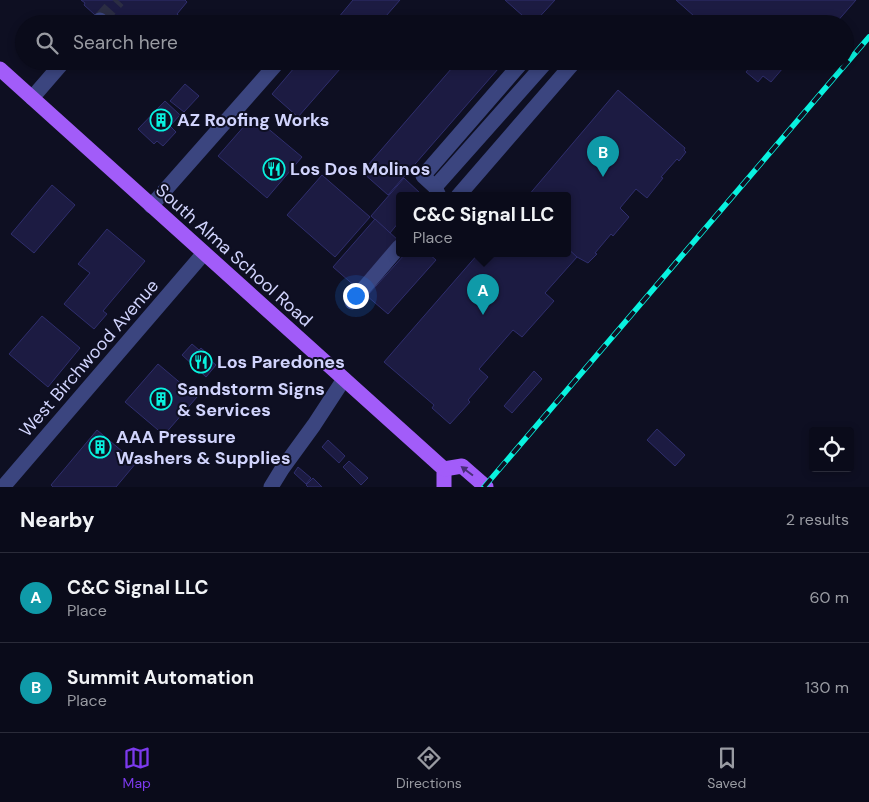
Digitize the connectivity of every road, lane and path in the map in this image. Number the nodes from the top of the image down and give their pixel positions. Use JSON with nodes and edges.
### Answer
{"nodes":[{"id":1,"x":0,"y":70,"type":"edge"},
{"id":2,"x":56,"y":70,"type":"edge"},
{"id":3,"x":271,"y":70,"type":"edge"},
{"id":4,"x":515,"y":70,"type":"edge"},
{"id":5,"x":539,"y":70,"type":"edge"},
{"id":6,"x":567,"y":70,"type":"edge"},
{"id":7,"x":32,"y":98,"type":"junction"},
{"id":8,"x":437,"y":192,"type":"edge"},
{"id":9,"x":461,"y":192,"type":"edge"},
{"id":10,"x":151,"y":206,"type":"junction"},
{"id":11,"x":396,"y":251,"type":"edge"},
{"id":12,"x":204,"y":253,"type":"junction"},
{"id":13,"x":352,"y":302,"type":"dead end"},
{"id":14,"x":344,"y":379,"type":"junction"},
{"id":15,"x":444,"y":469,"type":"junction"},
{"id":16,"x":2,"y":487,"type":"edge"},
{"id":17,"x":271,"y":487,"type":"edge"},
{"id":18,"x":444,"y":487,"type":"edge"},
{"id":19,"x":486,"y":487,"type":"edge"}],
"edges":[{"from":1,"to":7,"type":"main road","name":"South Alma School Road"},
{"from":2,"to":7,"type":"street"},
{"from":3,"to":10,"type":"street"},
{"from":4,"to":8,"type":"street"},
{"from":5,"to":8,"type":"street"},
{"from":6,"to":9,"type":"street"},
{"from":7,"to":10,"type":"main road","name":"South Alma School Road"},
{"from":10,"to":12,"type":"main road","name":"South Alma School Road"},
{"from":11,"to":13,"type":"street"},
{"from":12,"to":14,"type":"main road","name":"South Alma School Road"},
{"from":12,"to":16,"type":"street","name":"West Birchwood Avenue"},
{"from":14,"to":15,"type":"main road","name":"South Alma School Road"},
{"from":14,"to":17,"type":"street"},
{"from":15,"to":18,"type":"main road"},
{"from":19,"to":15,"type":"main road","one_way":true}]}
